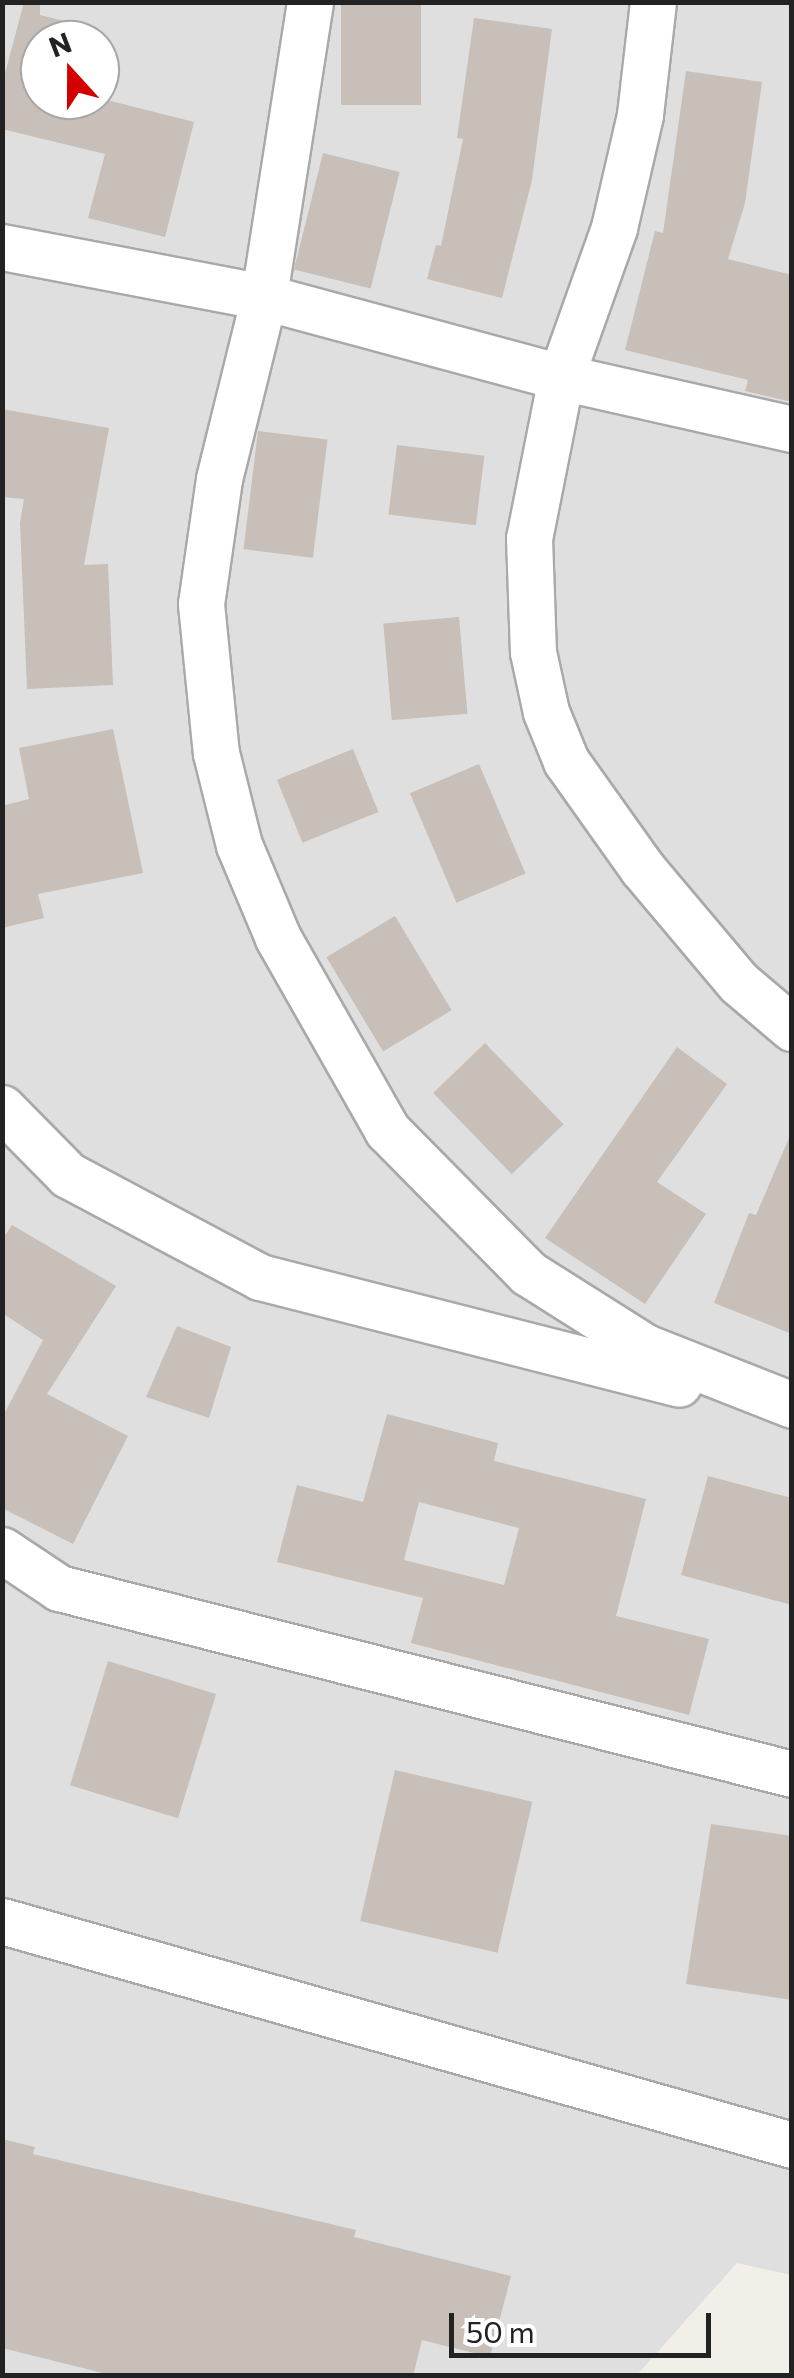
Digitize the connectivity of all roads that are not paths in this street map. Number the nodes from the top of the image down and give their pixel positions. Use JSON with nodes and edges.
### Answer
{"nodes":[{"id":1,"x":310,"y":2,"type":"edge"},
{"id":2,"x":653,"y":2,"type":"edge"},
{"id":3,"x":2,"y":248,"type":"edge"},
{"id":4,"x":264,"y":296,"type":"junction"},
{"id":5,"x":561,"y":377,"type":"junction"},
{"id":6,"x":792,"y":429,"type":"edge"},
{"id":7,"x":792,"y":1028,"type":"edge"},
{"id":8,"x":2,"y":1108,"type":"edge"},
{"id":9,"x":792,"y":1409,"type":"edge"},
{"id":10,"x":2,"y":1550,"type":"edge"},
{"id":11,"x":792,"y":1774,"type":"edge"},
{"id":12,"x":2,"y":1921,"type":"edge"},
{"id":13,"x":792,"y":2145,"type":"edge"}],
"edges":[{"from":1,"to":4,"type":"street"},
{"from":2,"to":5,"type":"street"},
{"from":3,"to":4,"type":"street"},
{"from":4,"to":5,"type":"street"},
{"from":4,"to":9,"type":"street"},
{"from":5,"to":6,"type":"street"},
{"from":5,"to":7,"type":"street"},
{"from":8,"to":9,"type":"street"},
{"from":10,"to":11,"type":"street"},
{"from":12,"to":13,"type":"street"}]}
